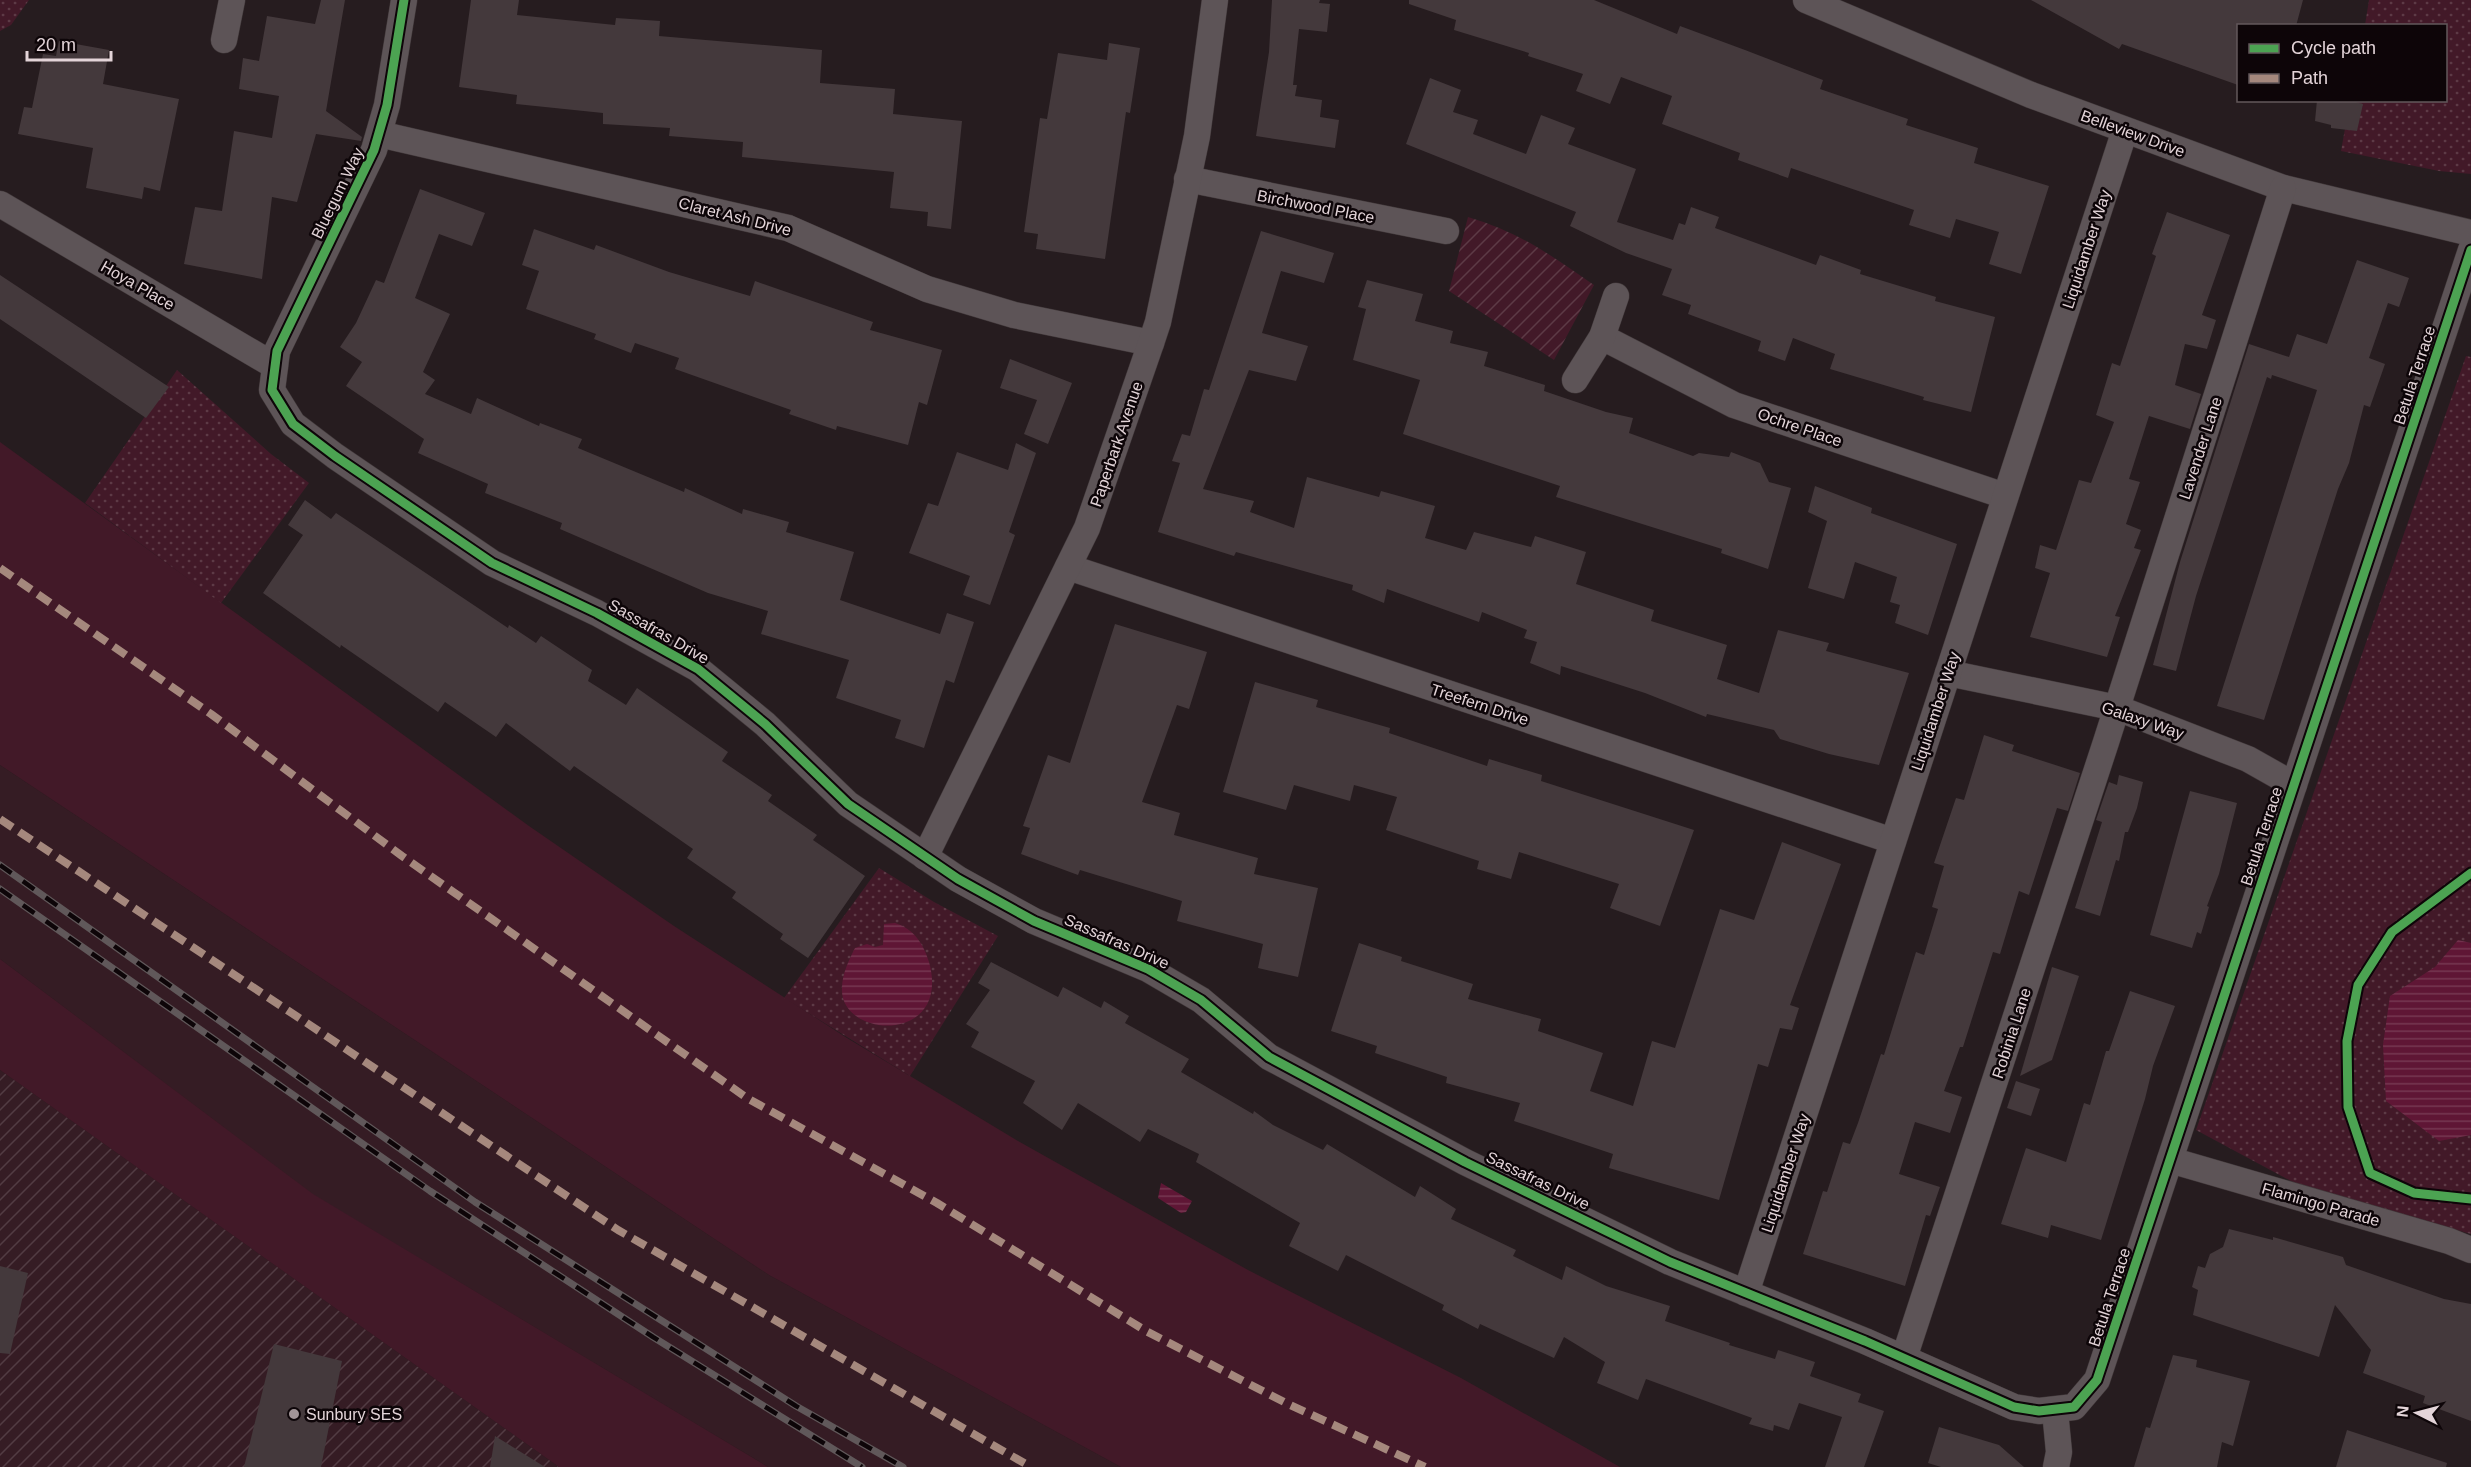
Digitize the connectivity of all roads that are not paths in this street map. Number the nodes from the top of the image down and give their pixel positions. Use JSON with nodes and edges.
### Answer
{"nodes":[{"id":1,"x":232,"y":0,"type":"edge"},
{"id":2,"x":404,"y":0,"type":"edge"},
{"id":3,"x":1215,"y":0,"type":"edge"},
{"id":4,"x":1806,"y":0,"type":"edge"},
{"id":5,"x":224,"y":40,"type":"dead end"},
{"id":6,"x":2125,"y":130,"type":"junction"},
{"id":7,"x":379,"y":134,"type":"junction"},
{"id":8,"x":1187,"y":179,"type":"junction"},
{"id":9,"x":2283,"y":188,"type":"junction"},
{"id":10,"x":0,"y":204,"type":"edge"},
{"id":11,"x":1446,"y":231,"type":"dead end"},
{"id":12,"x":2471,"y":232,"type":"edge"},
{"id":13,"x":2471,"y":250,"type":"edge"},
{"id":14,"x":1616,"y":296,"type":"dead end"},
{"id":15,"x":1602,"y":337,"type":"junction"},
{"id":16,"x":1151,"y":343,"type":"junction"},
{"id":17,"x":274,"y":378,"type":"junction"},
{"id":18,"x":1575,"y":380,"type":"dead end"},
{"id":19,"x":2006,"y":496,"type":"junction"},
{"id":20,"x":1068,"y":567,"type":"junction"},
{"id":21,"x":1948,"y":673,"type":"junction"},
{"id":22,"x":2116,"y":708,"type":"junction"},
{"id":23,"x":2294,"y":785,"type":"junction"},
{"id":24,"x":1893,"y":840,"type":"junction"},
{"id":25,"x":925,"y":857,"type":"junction"},
{"id":26,"x":2170,"y":1160,"type":"junction"},
{"id":27,"x":2471,"y":1250,"type":"edge"},
{"id":28,"x":1746,"y":1293,"type":"junction"},
{"id":29,"x":1904,"y":1358,"type":"junction"},
{"id":30,"x":2055,"y":1411,"type":"junction"},
{"id":31,"x":2056,"y":1467,"type":"edge"}],
"edges":[{"from":1,"to":5,"type":"street"},
{"from":2,"to":7,"type":"street","name":"Bluegum Way"},
{"from":3,"to":8,"type":"street","name":"Paperbark Avenue"},
{"from":4,"to":6,"type":"street","name":"Belleview Drive"},
{"from":6,"to":9,"type":"street","name":"Belleview Drive"},
{"from":6,"to":19,"type":"street","name":"Liquidamber Way"},
{"from":7,"to":16,"type":"street","name":"Claret Ash Drive"},
{"from":7,"to":17,"type":"street","name":"Bluegum Way"},
{"from":8,"to":11,"type":"street","name":"Birchwood Place"},
{"from":8,"to":16,"type":"street","name":"Paperbark Avenue"},
{"from":9,"to":12,"type":"street","name":"Belleview Drive"},
{"from":9,"to":22,"type":"street","name":"Lavender Lane"},
{"from":10,"to":17,"type":"street","name":"Hoya Place"},
{"from":13,"to":23,"type":"street","name":"Betula Terrace"},
{"from":14,"to":15,"type":"street"},
{"from":15,"to":18,"type":"street"},
{"from":15,"to":19,"type":"street","name":"Ochre Place"},
{"from":16,"to":20,"type":"street","name":"Paperbark Avenue"},
{"from":17,"to":25,"type":"street","name":"Sassafras Drive"},
{"from":19,"to":21,"type":"street","name":"Liquidamber Way"},
{"from":20,"to":24,"type":"street","name":"Treefern Drive"},
{"from":20,"to":25,"type":"street","name":"Paperbark Avenue"},
{"from":21,"to":22,"type":"street","name":"Galaxy Way"},
{"from":21,"to":24,"type":"street","name":"Liquidamber Way"},
{"from":22,"to":23,"type":"street","name":"Galaxy Way"},
{"from":22,"to":29,"type":"street","name":"Robinia Lane"},
{"from":23,"to":26,"type":"street","name":"Betula Terrace"},
{"from":24,"to":28,"type":"street","name":"Liquidamber Way"},
{"from":25,"to":28,"type":"street","name":"Sassafras Drive"},
{"from":26,"to":27,"type":"street","name":"Flamingo Parade"},
{"from":26,"to":30,"type":"street","name":"Betula Terrace"},
{"from":28,"to":29,"type":"street","name":"Sassafras Drive"},
{"from":29,"to":30,"type":"street","name":"Sassafras Drive"},
{"from":30,"to":31,"type":"street"}]}
